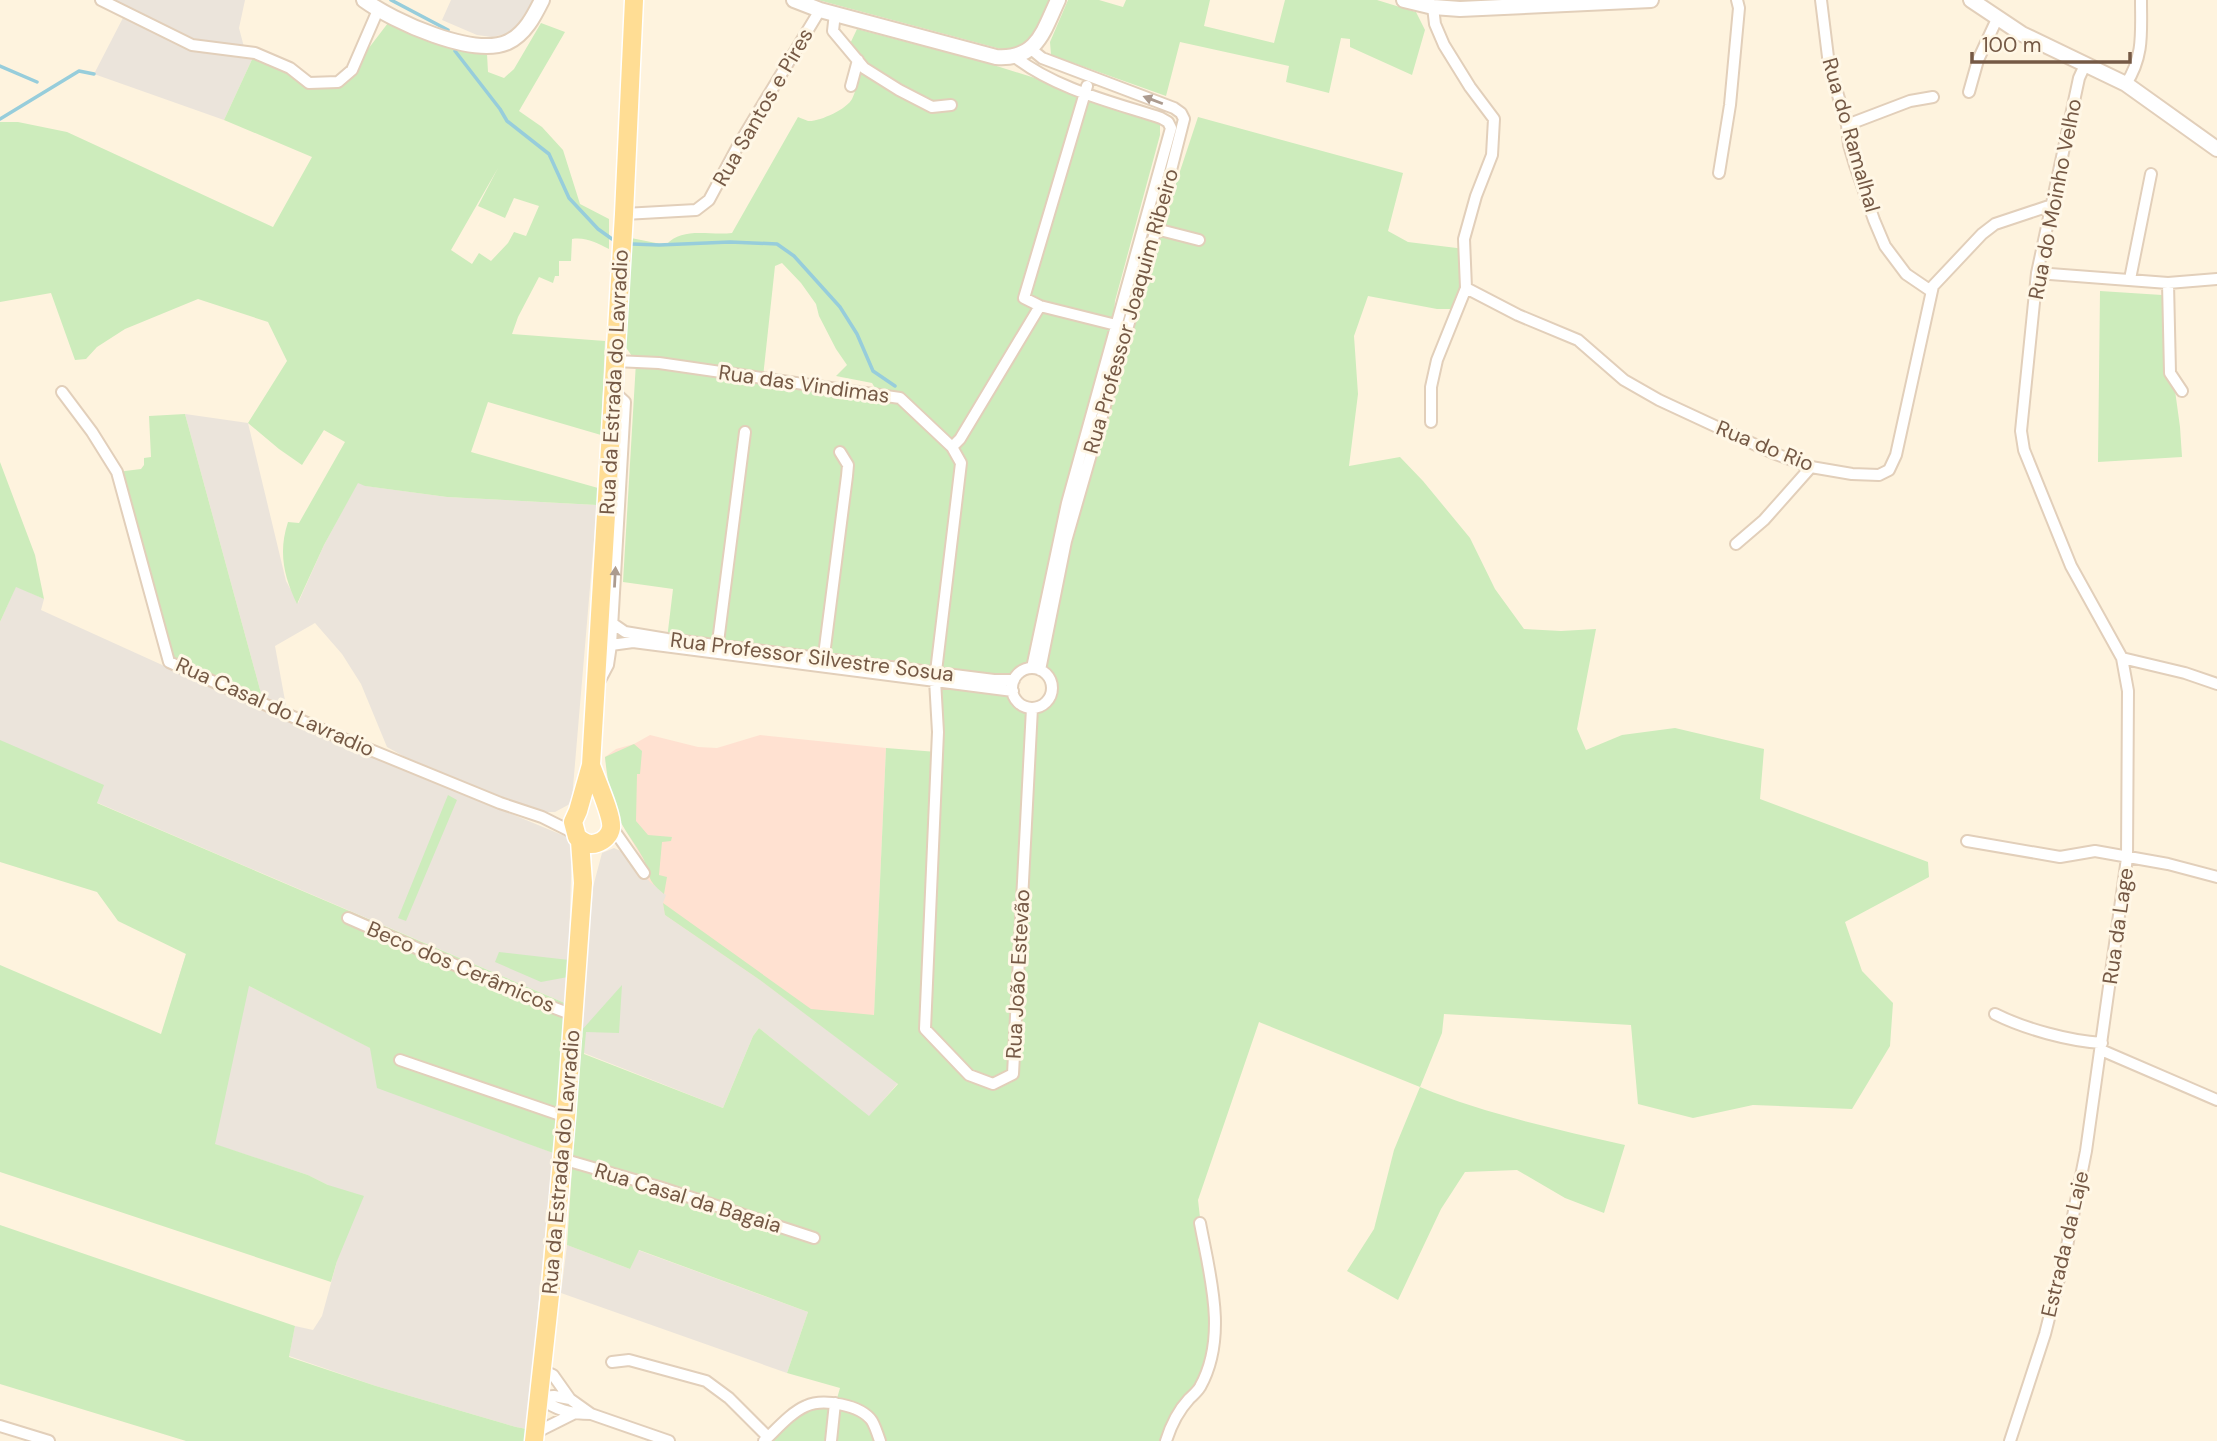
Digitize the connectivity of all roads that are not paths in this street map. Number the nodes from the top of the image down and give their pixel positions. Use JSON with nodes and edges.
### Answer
{"nodes":[{"id":1,"x":101,"y":0,"type":"edge"},
{"id":2,"x":364,"y":0,"type":"edge"},
{"id":3,"x":542,"y":0,"type":"edge"},
{"id":4,"x":634,"y":0,"type":"edge"},
{"id":5,"x":794,"y":0,"type":"edge"},
{"id":6,"x":1058,"y":0,"type":"edge"},
{"id":7,"x":1404,"y":0,"type":"edge"},
{"id":8,"x":1651,"y":0,"type":"edge"},
{"id":9,"x":1737,"y":0,"type":"edge"},
{"id":10,"x":1821,"y":0,"type":"edge"},
{"id":11,"x":1971,"y":0,"type":"edge"},
{"id":12,"x":2141,"y":0,"type":"edge"},
{"id":13,"x":1439,"y":8,"type":"junction"},
{"id":14,"x":378,"y":10,"type":"junction"},
{"id":15,"x":827,"y":12,"type":"junction"},
{"id":16,"x":1997,"y":19,"type":"junction"},
{"id":17,"x":1031,"y":49,"type":"junction"},
{"id":18,"x":1015,"y":57,"type":"junction"},
{"id":19,"x":858,"y":60,"type":"junction"},
{"id":20,"x":2085,"y":65,"type":"junction"},
{"id":21,"x":1091,"y":77,"type":"junction"},
{"id":22,"x":2126,"y":85,"type":"junction"},
{"id":23,"x":850,"y":86,"type":"dead end"},
{"id":24,"x":1118,"y":87,"type":"junction"},
{"id":25,"x":1969,"y":92,"type":"dead end"},
{"id":26,"x":1085,"y":93,"type":"junction"},
{"id":27,"x":1933,"y":97,"type":"dead end"},
{"id":28,"x":1112,"y":102,"type":"junction"},
{"id":29,"x":951,"y":105,"type":"dead end"},
{"id":30,"x":1847,"y":125,"type":"junction"},
{"id":31,"x":2217,"y":149,"type":"edge"},
{"id":32,"x":1719,"y":173,"type":"dead end"},
{"id":33,"x":2151,"y":174,"type":"dead end"},
{"id":34,"x":2052,"y":205,"type":"junction"},
{"id":35,"x":624,"y":214,"type":"junction"},
{"id":36,"x":1156,"y":229,"type":"junction"},
{"id":37,"x":1199,"y":240,"type":"dead end"},
{"id":38,"x":2037,"y":273,"type":"junction"},
{"id":39,"x":2130,"y":279,"type":"junction"},
{"id":40,"x":2217,"y":279,"type":"edge"},
{"id":41,"x":2168,"y":283,"type":"junction"},
{"id":42,"x":1466,"y":288,"type":"junction"},
{"id":43,"x":1931,"y":291,"type":"junction"},
{"id":44,"x":1040,"y":306,"type":"junction"},
{"id":45,"x":1116,"y":325,"type":"junction"},
{"id":46,"x":615,"y":361,"type":"junction"},
{"id":47,"x":613,"y":391,"type":"junction"},
{"id":48,"x":2182,"y":391,"type":"dead end"},
{"id":49,"x":62,"y":392,"type":"dead end"},
{"id":50,"x":1431,"y":422,"type":"dead end"},
{"id":51,"x":745,"y":432,"type":"dead end"},
{"id":52,"x":952,"y":447,"type":"junction"},
{"id":53,"x":840,"y":452,"type":"dead end"},
{"id":54,"x":1811,"y":467,"type":"junction"},
{"id":55,"x":1736,"y":544,"type":"dead end"},
{"id":56,"x":612,"y":623,"type":"junction"},
{"id":57,"x":611,"y":645,"type":"junction"},
{"id":58,"x":717,"y":649,"type":"junction"},
{"id":59,"x":2122,"y":659,"type":"junction"},
{"id":60,"x":823,"y":662,"type":"junction"},
{"id":61,"x":1036,"y":669,"type":"junction"},
{"id":62,"x":935,"y":677,"type":"junction"},
{"id":63,"x":2217,"y":684,"type":"edge"},
{"id":64,"x":1014,"y":685,"type":"junction"},
{"id":65,"x":595,"y":690,"type":"junction"},
{"id":66,"x":1032,"y":708,"type":"junction"},
{"id":67,"x":591,"y":765,"type":"junction"},
{"id":68,"x":549,"y":821,"type":"junction"},
{"id":69,"x":591,"y":828,"type":"junction"},
{"id":70,"x":1968,"y":841,"type":"dead end"},
{"id":71,"x":626,"y":846,"type":"junction"},
{"id":72,"x":2127,"y":858,"type":"junction"},
{"id":73,"x":645,"y":873,"type":"dead end"},
{"id":74,"x":2217,"y":877,"type":"edge"},
{"id":75,"x":348,"y":918,"type":"dead end"},
{"id":76,"x":1995,"y":1014,"type":"dead end"},
{"id":77,"x":573,"y":1015,"type":"junction"},
{"id":78,"x":2102,"y":1046,"type":"junction"},
{"id":79,"x":400,"y":1060,"type":"dead end"},
{"id":80,"x":2217,"y":1100,"type":"edge"},
{"id":81,"x":566,"y":1117,"type":"junction"},
{"id":82,"x":562,"y":1160,"type":"junction"},
{"id":83,"x":1200,"y":1223,"type":"dead end"},
{"id":84,"x":814,"y":1238,"type":"dead end"},
{"id":85,"x":612,"y":1362,"type":"dead end"},
{"id":86,"x":542,"y":1370,"type":"junction"},
{"id":87,"x":539,"y":1397,"type":"junction"},
{"id":88,"x":570,"y":1399,"type":"junction"},
{"id":89,"x":835,"y":1403,"type":"junction"},
{"id":90,"x":573,"y":1414,"type":"junction"},
{"id":91,"x":591,"y":1414,"type":"junction"},
{"id":92,"x":0,"y":1426,"type":"edge"},
{"id":93,"x":534,"y":1437,"type":"edge"},
{"id":94,"x":766,"y":1439,"type":"edge"},
{"id":95,"x":49,"y":1441,"type":"edge"},
{"id":96,"x":669,"y":1441,"type":"edge"},
{"id":97,"x":831,"y":1441,"type":"edge"},
{"id":98,"x":880,"y":1441,"type":"edge"},
{"id":99,"x":1166,"y":1441,"type":"edge"},
{"id":100,"x":2010,"y":1441,"type":"edge"}],
"edges":[{"from":1,"to":14,"type":"street"},
{"from":2,"to":14,"type":"street"},
{"from":3,"to":14,"type":"street"},
{"from":4,"to":35,"type":"main road","name":"Rua da Estrada do Lavradio"},
{"from":5,"to":15,"type":"street"},
{"from":6,"to":17,"type":"street"},
{"from":7,"to":13,"type":"street"},
{"from":8,"to":13,"type":"street"},
{"from":9,"to":32,"type":"street"},
{"from":10,"to":30,"type":"street","name":"Rua do Ramalhal"},
{"from":11,"to":16,"type":"street"},
{"from":12,"to":22,"type":"street"},
{"from":13,"to":42,"type":"street"},
{"from":15,"to":18,"type":"street"},
{"from":15,"to":19,"type":"street"},
{"from":15,"to":35,"type":"street","name":"Rua Santos e Pires"},
{"from":16,"to":20,"type":"street"},
{"from":16,"to":25,"type":"street"},
{"from":17,"to":18,"type":"street"},
{"from":17,"to":21,"type":"street","name":"Rua Professor Joaquim Ribeiro"},
{"from":18,"to":26,"type":"street","name":"Rua Professor Joaquim Ribeiro"},
{"from":19,"to":23,"type":"street"},
{"from":19,"to":29,"type":"street"},
{"from":20,"to":22,"type":"street"},
{"from":20,"to":34,"type":"street","name":"Rua do Moinho Velho"},
{"from":21,"to":24,"type":"street","name":"Rua Professor Joaquim Ribeiro"},
{"from":21,"to":26,"type":"street"},
{"from":22,"to":31,"type":"street"},
{"from":24,"to":28,"type":"street"},
{"from":36,"to":24,"type":"street","name":"Rua Professor Joaquim Ribeiro","one_way":true},
{"from":26,"to":28,"type":"street","name":"Rua Professor Joaquim Ribeiro"},
{"from":26,"to":44,"type":"street"},
{"from":27,"to":30,"type":"street"},
{"from":28,"to":45,"type":"street","name":"Rua Professor Joaquim Ribeiro"},
{"from":30,"to":43,"type":"street","name":"Rua do Ramalhal"},
{"from":33,"to":39,"type":"street"},
{"from":34,"to":38,"type":"street","name":"Rua do Moinho Velho"},
{"from":34,"to":43,"type":"street","name":"Rua do Rio"},
{"from":35,"to":46,"type":"main road","name":"Rua da Estrada do Lavradio"},
{"from":36,"to":37,"type":"street"},
{"from":36,"to":61,"type":"street","name":"Rua Professor Joaquim Ribeiro"},
{"from":38,"to":39,"type":"street"},
{"from":38,"to":59,"type":"street","name":"Rua do Moinho Velho"},
{"from":39,"to":41,"type":"street"},
{"from":40,"to":41,"type":"street"},
{"from":41,"to":48,"type":"street"},
{"from":42,"to":50,"type":"street"},
{"from":42,"to":54,"type":"street","name":"Rua do Rio"},
{"from":43,"to":54,"type":"street","name":"Rua do Rio"},
{"from":44,"to":45,"type":"street"},
{"from":44,"to":52,"type":"street"},
{"from":45,"to":61,"type":"street","name":"Rua Professor Joaquim Ribeiro"},
{"from":46,"to":47,"type":"main road","name":"Rua da Estrada do Lavradio"},
{"from":46,"to":52,"type":"street","name":"Rua das Vindimas"},
{"from":56,"to":47,"type":"street","one_way":true},
{"from":47,"to":65,"type":"main road","name":"Rua da Estrada do Lavradio"},
{"from":49,"to":68,"type":"street","name":"Rua Casal do Lavradio"},
{"from":51,"to":58,"type":"street"},
{"from":52,"to":62,"type":"street"},
{"from":53,"to":60,"type":"street"},
{"from":54,"to":55,"type":"street"},
{"from":56,"to":57,"type":"street"},
{"from":56,"to":58,"type":"street","name":"Rua Professor Silvestre Sosua"},
{"from":57,"to":58,"type":"street","name":"Rua Professor Silvestre Sosua"},
{"from":57,"to":65,"type":"street"},
{"from":58,"to":60,"type":"street","name":"Rua Professor Silvestre Sosua"},
{"from":59,"to":63,"type":"street"},
{"from":59,"to":72,"type":"street","name":"Rua do Moinho Velho"},
{"from":60,"to":62,"type":"street","name":"Rua Professor Silvestre Sosua"},
{"from":61,"to":64,"type":"street"},
{"from":61,"to":66,"type":"street"},
{"from":62,"to":64,"type":"street","name":"Rua Professor Silvestre Sosua"},
{"from":62,"to":66,"type":"street","name":"Rua João Estevão"},
{"from":64,"to":66,"type":"street"},
{"from":65,"to":67,"type":"main road","name":"Rua da Estrada do Lavradio"},
{"from":67,"to":69,"type":"main road","name":"Rua da Estrada do Lavradio"},
{"from":67,"to":69,"type":"main road","name":"Rua da Estrada do Lavradio"},
{"from":68,"to":69,"type":"street"},
{"from":68,"to":69,"type":"street","name":"Rua Casal do Lavradio"},
{"from":69,"to":71,"type":"street"},
{"from":69,"to":71,"type":"street"},
{"from":69,"to":77,"type":"main road","name":"Rua da Estrada do Lavradio"},
{"from":70,"to":72,"type":"street"},
{"from":71,"to":73,"type":"street"},
{"from":72,"to":74,"type":"street","name":"Rua da Lage"},
{"from":72,"to":78,"type":"street","name":"Rua da Lage"},
{"from":75,"to":77,"type":"street","name":"Beco dos Cerâmicos"},
{"from":76,"to":78,"type":"street"},
{"from":77,"to":81,"type":"main road","name":"Rua da Estrada do Lavradio"},
{"from":78,"to":80,"type":"street"},
{"from":78,"to":100,"type":"street","name":"Estrada da Laje"},
{"from":79,"to":81,"type":"street"},
{"from":81,"to":82,"type":"main road","name":"Rua da Estrada do Lavradio"},
{"from":82,"to":84,"type":"street","name":"Rua Casal da Bagaia"},
{"from":82,"to":86,"type":"main road","name":"Rua da Estrada do Lavradio"},
{"from":83,"to":99,"type":"street"},
{"from":85,"to":94,"type":"street"},
{"from":86,"to":87,"type":"main road","name":"Rua da Estrada do Lavradio"},
{"from":86,"to":88,"type":"street"},
{"from":87,"to":88,"type":"street"},
{"from":87,"to":90,"type":"street"},
{"from":87,"to":93,"type":"main road","name":"Rua da Estrada do Lavradio"},
{"from":88,"to":91,"type":"street"},
{"from":89,"to":94,"type":"street"},
{"from":89,"to":97,"type":"street"},
{"from":89,"to":98,"type":"street"},
{"from":90,"to":91,"type":"street"},
{"from":90,"to":93,"type":"street"},
{"from":91,"to":96,"type":"street"},
{"from":92,"to":95,"type":"street"}]}
